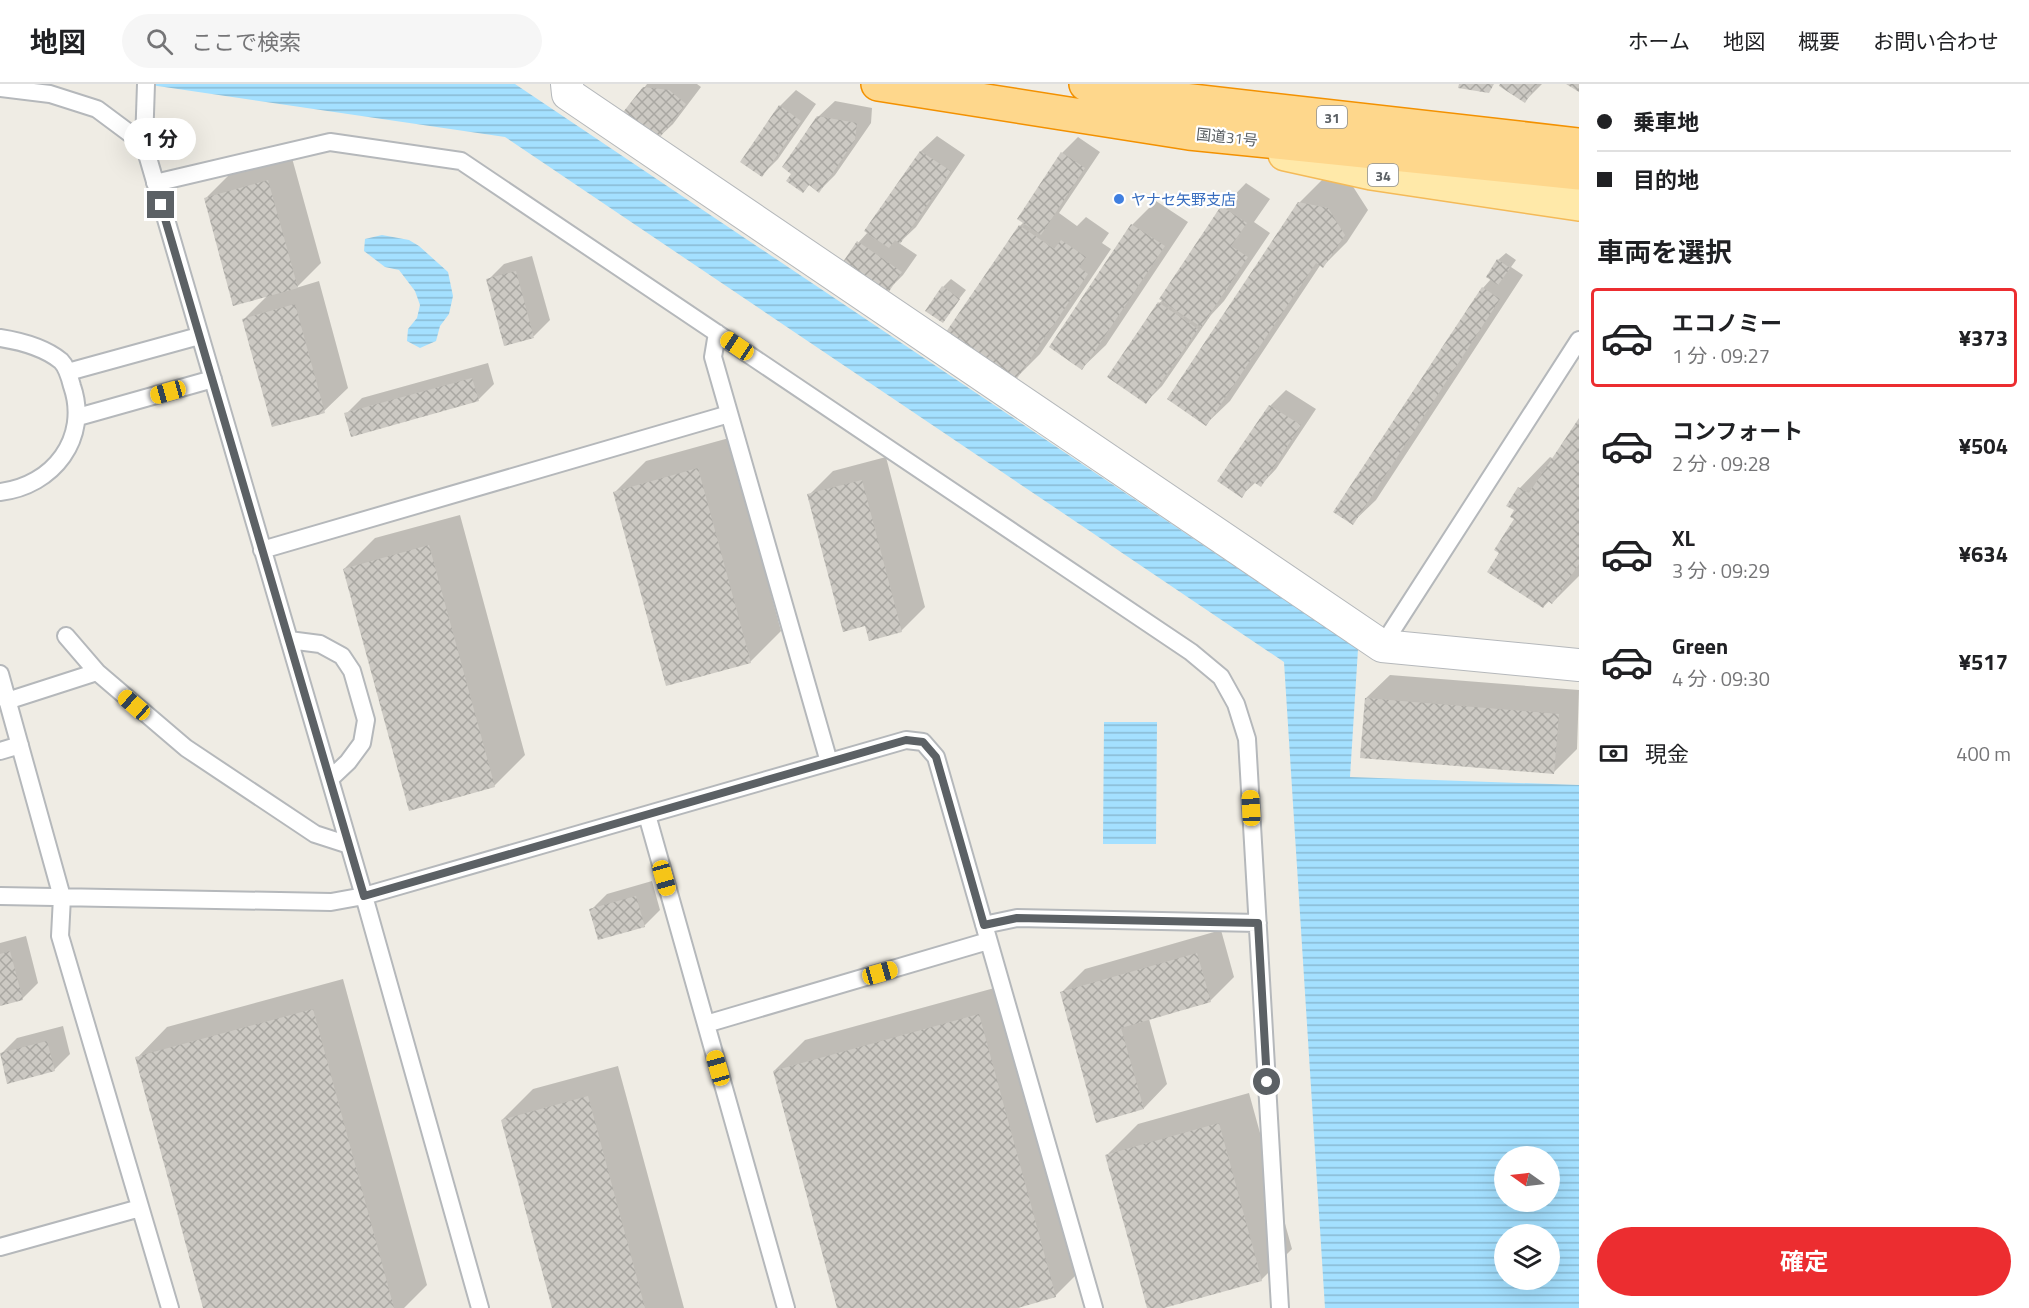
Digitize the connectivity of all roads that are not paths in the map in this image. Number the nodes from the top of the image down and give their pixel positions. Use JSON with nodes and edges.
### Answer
{"nodes":[{"id":1,"x":146,"y":84,"type":"edge"},
{"id":2,"x":567,"y":84,"type":"edge"},
{"id":3,"x":878,"y":84,"type":"edge"},
{"id":4,"x":1086,"y":84,"type":"edge"},
{"id":5,"x":0,"y":88,"type":"edge"},
{"id":6,"x":1189,"y":133,"type":"junction"},
{"id":7,"x":144,"y":144,"type":"junction"},
{"id":8,"x":1579,"y":145,"type":"edge"},
{"id":9,"x":1579,"y":173,"type":"edge"},
{"id":10,"x":155,"y":183,"type":"junction"},
{"id":11,"x":1579,"y":204,"type":"edge"},
{"id":12,"x":717,"y":333,"type":"junction"},
{"id":13,"x":199,"y":336,"type":"junction"},
{"id":14,"x":0,"y":338,"type":"edge"},
{"id":15,"x":1579,"y":340,"type":"edge"},
{"id":16,"x":68,"y":372,"type":"junction"},
{"id":17,"x":213,"y":379,"type":"junction"},
{"id":18,"x":729,"y":414,"type":"junction"},
{"id":19,"x":78,"y":417,"type":"junction"},
{"id":20,"x":0,"y":492,"type":"edge"},
{"id":21,"x":262,"y":550,"type":"junction"},
{"id":22,"x":66,"y":636,"type":"dead end"},
{"id":23,"x":289,"y":640,"type":"junction"},
{"id":24,"x":1382,"y":646,"type":"junction"},
{"id":25,"x":1579,"y":664,"type":"edge"},
{"id":26,"x":97,"y":672,"type":"junction"},
{"id":27,"x":0,"y":674,"type":"edge"},
{"id":28,"x":8,"y":701,"type":"junction"},
{"id":29,"x":20,"y":745,"type":"junction"},
{"id":30,"x":0,"y":751,"type":"edge"},
{"id":31,"x":830,"y":762,"type":"junction"},
{"id":32,"x":330,"y":779,"type":"junction"},
{"id":33,"x":647,"y":815,"type":"junction"},
{"id":34,"x":349,"y":845,"type":"junction"},
{"id":35,"x":0,"y":896,"type":"edge"},
{"id":36,"x":364,"y":896,"type":"junction"},
{"id":37,"x":62,"y":897,"type":"junction"},
{"id":38,"x":1258,"y":923,"type":"junction"},
{"id":39,"x":986,"y":933,"type":"junction"},
{"id":40,"x":706,"y":1024,"type":"junction"},
{"id":41,"x":140,"y":1208,"type":"junction"},
{"id":42,"x":0,"y":1247,"type":"edge"},
{"id":43,"x":170,"y":1308,"type":"edge"},
{"id":44,"x":480,"y":1308,"type":"edge"},
{"id":45,"x":786,"y":1308,"type":"edge"},
{"id":46,"x":1094,"y":1308,"type":"edge"},
{"id":47,"x":1280,"y":1308,"type":"edge"}],
"edges":[{"from":1,"to":7,"type":"lane"},
{"from":2,"to":24,"type":"street"},
{"from":3,"to":6,"type":"highway","name":"国道31号","number":"31"},
{"from":4,"to":8,"type":"highway","name":"国道31号","number":"31"},
{"from":5,"to":7,"type":"lane"},
{"from":6,"to":9,"type":"highway","name":"国道31号","number":"31"},
{"from":6,"to":11,"type":"main road","number":"34"},
{"from":7,"to":10,"type":"lane"},
{"from":10,"to":12,"type":"lane"},
{"from":10,"to":13,"type":"lane"},
{"from":12,"to":18,"type":"lane"},
{"from":12,"to":38,"type":"lane"},
{"from":13,"to":16,"type":"lane"},
{"from":13,"to":17,"type":"lane"},
{"from":14,"to":16,"type":"lane"},
{"from":15,"to":24,"type":"lane"},
{"from":16,"to":19,"type":"lane"},
{"from":17,"to":19,"type":"lane"},
{"from":17,"to":21,"type":"lane"},
{"from":18,"to":21,"type":"lane"},
{"from":18,"to":31,"type":"lane"},
{"from":19,"to":20,"type":"lane"},
{"from":21,"to":23,"type":"lane"},
{"from":22,"to":26,"type":"lane"},
{"from":23,"to":32,"type":"lane"},
{"from":23,"to":32,"type":"lane"},
{"from":24,"to":25,"type":"street"},
{"from":26,"to":28,"type":"lane"},
{"from":26,"to":34,"type":"lane"},
{"from":27,"to":28,"type":"lane"},
{"from":28,"to":29,"type":"lane"},
{"from":29,"to":30,"type":"lane"},
{"from":29,"to":37,"type":"lane"},
{"from":31,"to":33,"type":"lane"},
{"from":31,"to":39,"type":"lane"},
{"from":32,"to":34,"type":"lane"},
{"from":33,"to":36,"type":"lane"},
{"from":33,"to":40,"type":"lane"},
{"from":34,"to":36,"type":"lane"},
{"from":35,"to":37,"type":"lane"},
{"from":36,"to":37,"type":"lane"},
{"from":36,"to":44,"type":"lane"},
{"from":37,"to":41,"type":"lane"},
{"from":38,"to":39,"type":"lane"},
{"from":38,"to":47,"type":"lane"},
{"from":39,"to":40,"type":"lane"},
{"from":39,"to":46,"type":"lane"},
{"from":40,"to":45,"type":"lane"},
{"from":41,"to":42,"type":"lane"},
{"from":41,"to":43,"type":"lane"}]}
